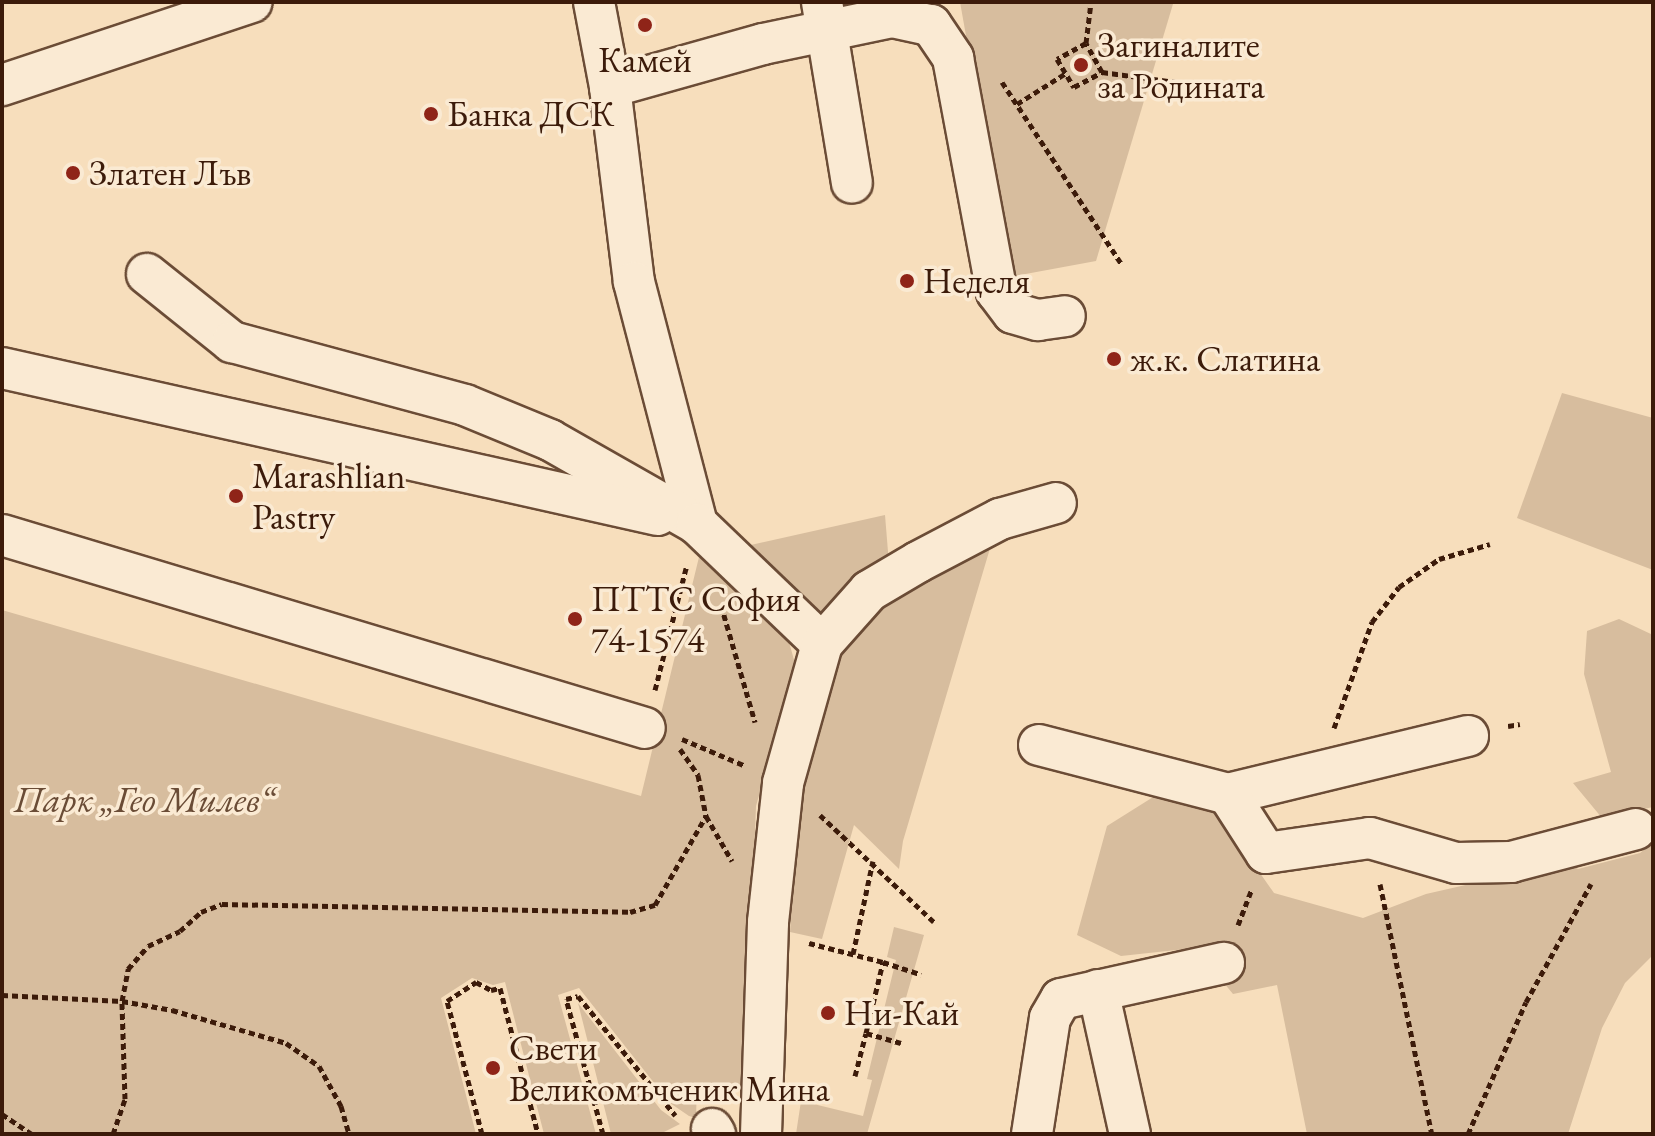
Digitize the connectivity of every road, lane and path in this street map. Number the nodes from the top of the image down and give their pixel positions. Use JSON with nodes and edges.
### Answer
{"nodes":[{"id":1,"x":252,"y":2,"type":"edge"},
{"id":2,"x":594,"y":2,"type":"edge"},
{"id":3,"x":1091,"y":2,"type":"edge"},
{"id":4,"x":824,"y":16,"type":"edge"},
{"id":5,"x":1086,"y":43,"type":"junction"},
{"id":6,"x":1102,"y":72,"type":"junction"},
{"id":7,"x":1066,"y":73,"type":"junction"},
{"id":8,"x":1000,"y":79,"type":"dead end"},
{"id":9,"x":1175,"y":82,"type":"dead end"},
{"id":10,"x":2,"y":85,"type":"edge"},
{"id":11,"x":610,"y":87,"type":"junction"},
{"id":12,"x":1017,"y":104,"type":"junction"},
{"id":13,"x":852,"y":183,"type":"dead end"},
{"id":14,"x":1122,"y":265,"type":"dead end"},
{"id":15,"x":147,"y":274,"type":"dead end"},
{"id":16,"x":1065,"y":316,"type":"dead end"},
{"id":17,"x":2,"y":368,"type":"edge"},
{"id":18,"x":1056,"y":503,"type":"dead end"},
{"id":19,"x":697,"y":524,"type":"junction"},
{"id":20,"x":2,"y":535,"type":"edge"},
{"id":21,"x":1490,"y":544,"type":"dead end"},
{"id":22,"x":719,"y":598,"type":"dead end"},
{"id":23,"x":822,"y":644,"type":"junction"},
{"id":24,"x":658,"y":731,"type":"junction"},
{"id":25,"x":758,"y":732,"type":"dead end"},
{"id":26,"x":1468,"y":736,"type":"dead end"},
{"id":27,"x":1039,"y":745,"type":"dead end"},
{"id":28,"x":1317,"y":772,"type":"junction"},
{"id":29,"x":1228,"y":794,"type":"junction"},
{"id":30,"x":706,"y":816,"type":"junction"},
{"id":31,"x":1636,"y":829,"type":"dead end"},
{"id":32,"x":1370,"y":838,"type":"junction"},
{"id":33,"x":1266,"y":853,"type":"junction"},
{"id":34,"x":873,"y":861,"type":"dead end"},
{"id":35,"x":734,"y":865,"type":"dead end"},
{"id":36,"x":1595,"y":878,"type":"dead end"},
{"id":37,"x":768,"y":922,"type":"junction"},
{"id":38,"x":853,"y":954,"type":"junction"},
{"id":39,"x":883,"y":962,"type":"junction"},
{"id":40,"x":1224,"y":963,"type":"joint"},
{"id":41,"x":921,"y":974,"type":"dead end"},
{"id":42,"x":1098,"y":990,"type":"junction"},
{"id":43,"x":2,"y":995,"type":"edge"},
{"id":44,"x":122,"y":1001,"type":"junction"},
{"id":45,"x":866,"y":1033,"type":"junction"},
{"id":46,"x":901,"y":1043,"type":"dead end"},
{"id":47,"x":855,"y":1076,"type":"dead end"},
{"id":48,"x":2,"y":1114,"type":"edge"},
{"id":49,"x":536,"y":1131,"type":"edge"},
{"id":50,"x":713,"y":1132,"type":"edge"},
{"id":51,"x":32,"y":1134,"type":"edge"},
{"id":52,"x":113,"y":1134,"type":"edge"},
{"id":53,"x":349,"y":1134,"type":"edge"},
{"id":54,"x":482,"y":1134,"type":"edge"},
{"id":55,"x":603,"y":1134,"type":"edge"},
{"id":56,"x":761,"y":1134,"type":"edge"},
{"id":57,"x":1032,"y":1134,"type":"edge"},
{"id":58,"x":1130,"y":1134,"type":"edge"},
{"id":59,"x":1432,"y":1134,"type":"edge"},
{"id":60,"x":1468,"y":1134,"type":"edge"}],
"edges":[{"from":1,"to":10,"type":"street"},
{"from":2,"to":11,"type":"street"},
{"from":3,"to":5,"type":"path"},
{"from":4,"to":11,"type":"street"},
{"from":4,"to":13,"type":"street"},
{"from":4,"to":16,"type":"street"},
{"from":5,"to":6,"type":"path"},
{"from":5,"to":7,"type":"path"},
{"from":6,"to":7,"type":"path"},
{"from":6,"to":9,"type":"path"},
{"from":7,"to":12,"type":"path"},
{"from":8,"to":12,"type":"path"},
{"from":11,"to":19,"type":"street"},
{"from":12,"to":14,"type":"path"},
{"from":15,"to":19,"type":"street"},
{"from":17,"to":19,"type":"street"},
{"from":18,"to":23,"type":"street"},
{"from":19,"to":23,"type":"street"},
{"from":19,"to":24,"type":"path"},
{"from":20,"to":24,"type":"street"},
{"from":21,"to":28,"type":"path"},
{"from":22,"to":25,"type":"path"},
{"from":23,"to":37,"type":"street"},
{"from":24,"to":30,"type":"path"},
{"from":26,"to":28,"type":"street"},
{"from":27,"to":29,"type":"street"},
{"from":28,"to":29,"type":"street"},
{"from":29,"to":33,"type":"street"},
{"from":30,"to":35,"type":"path"},
{"from":30,"to":44,"type":"path"},
{"from":31,"to":32,"type":"street"},
{"from":32,"to":33,"type":"street"},
{"from":32,"to":59,"type":"path"},
{"from":33,"to":40,"type":"path"},
{"from":34,"to":38,"type":"path"},
{"from":36,"to":60,"type":"path"},
{"from":37,"to":38,"type":"path"},
{"from":37,"to":56,"type":"street"},
{"from":38,"to":39,"type":"path"},
{"from":39,"to":41,"type":"path"},
{"from":39,"to":45,"type":"path"},
{"from":40,"to":42,"type":"street"},
{"from":42,"to":57,"type":"street"},
{"from":42,"to":58,"type":"street"},
{"from":43,"to":44,"type":"path"},
{"from":44,"to":52,"type":"path"},
{"from":44,"to":53,"type":"path"},
{"from":45,"to":46,"type":"path"},
{"from":45,"to":47,"type":"path"},
{"from":48,"to":51,"type":"path"},
{"from":49,"to":54,"type":"path"},
{"from":50,"to":55,"type":"path"}]}
